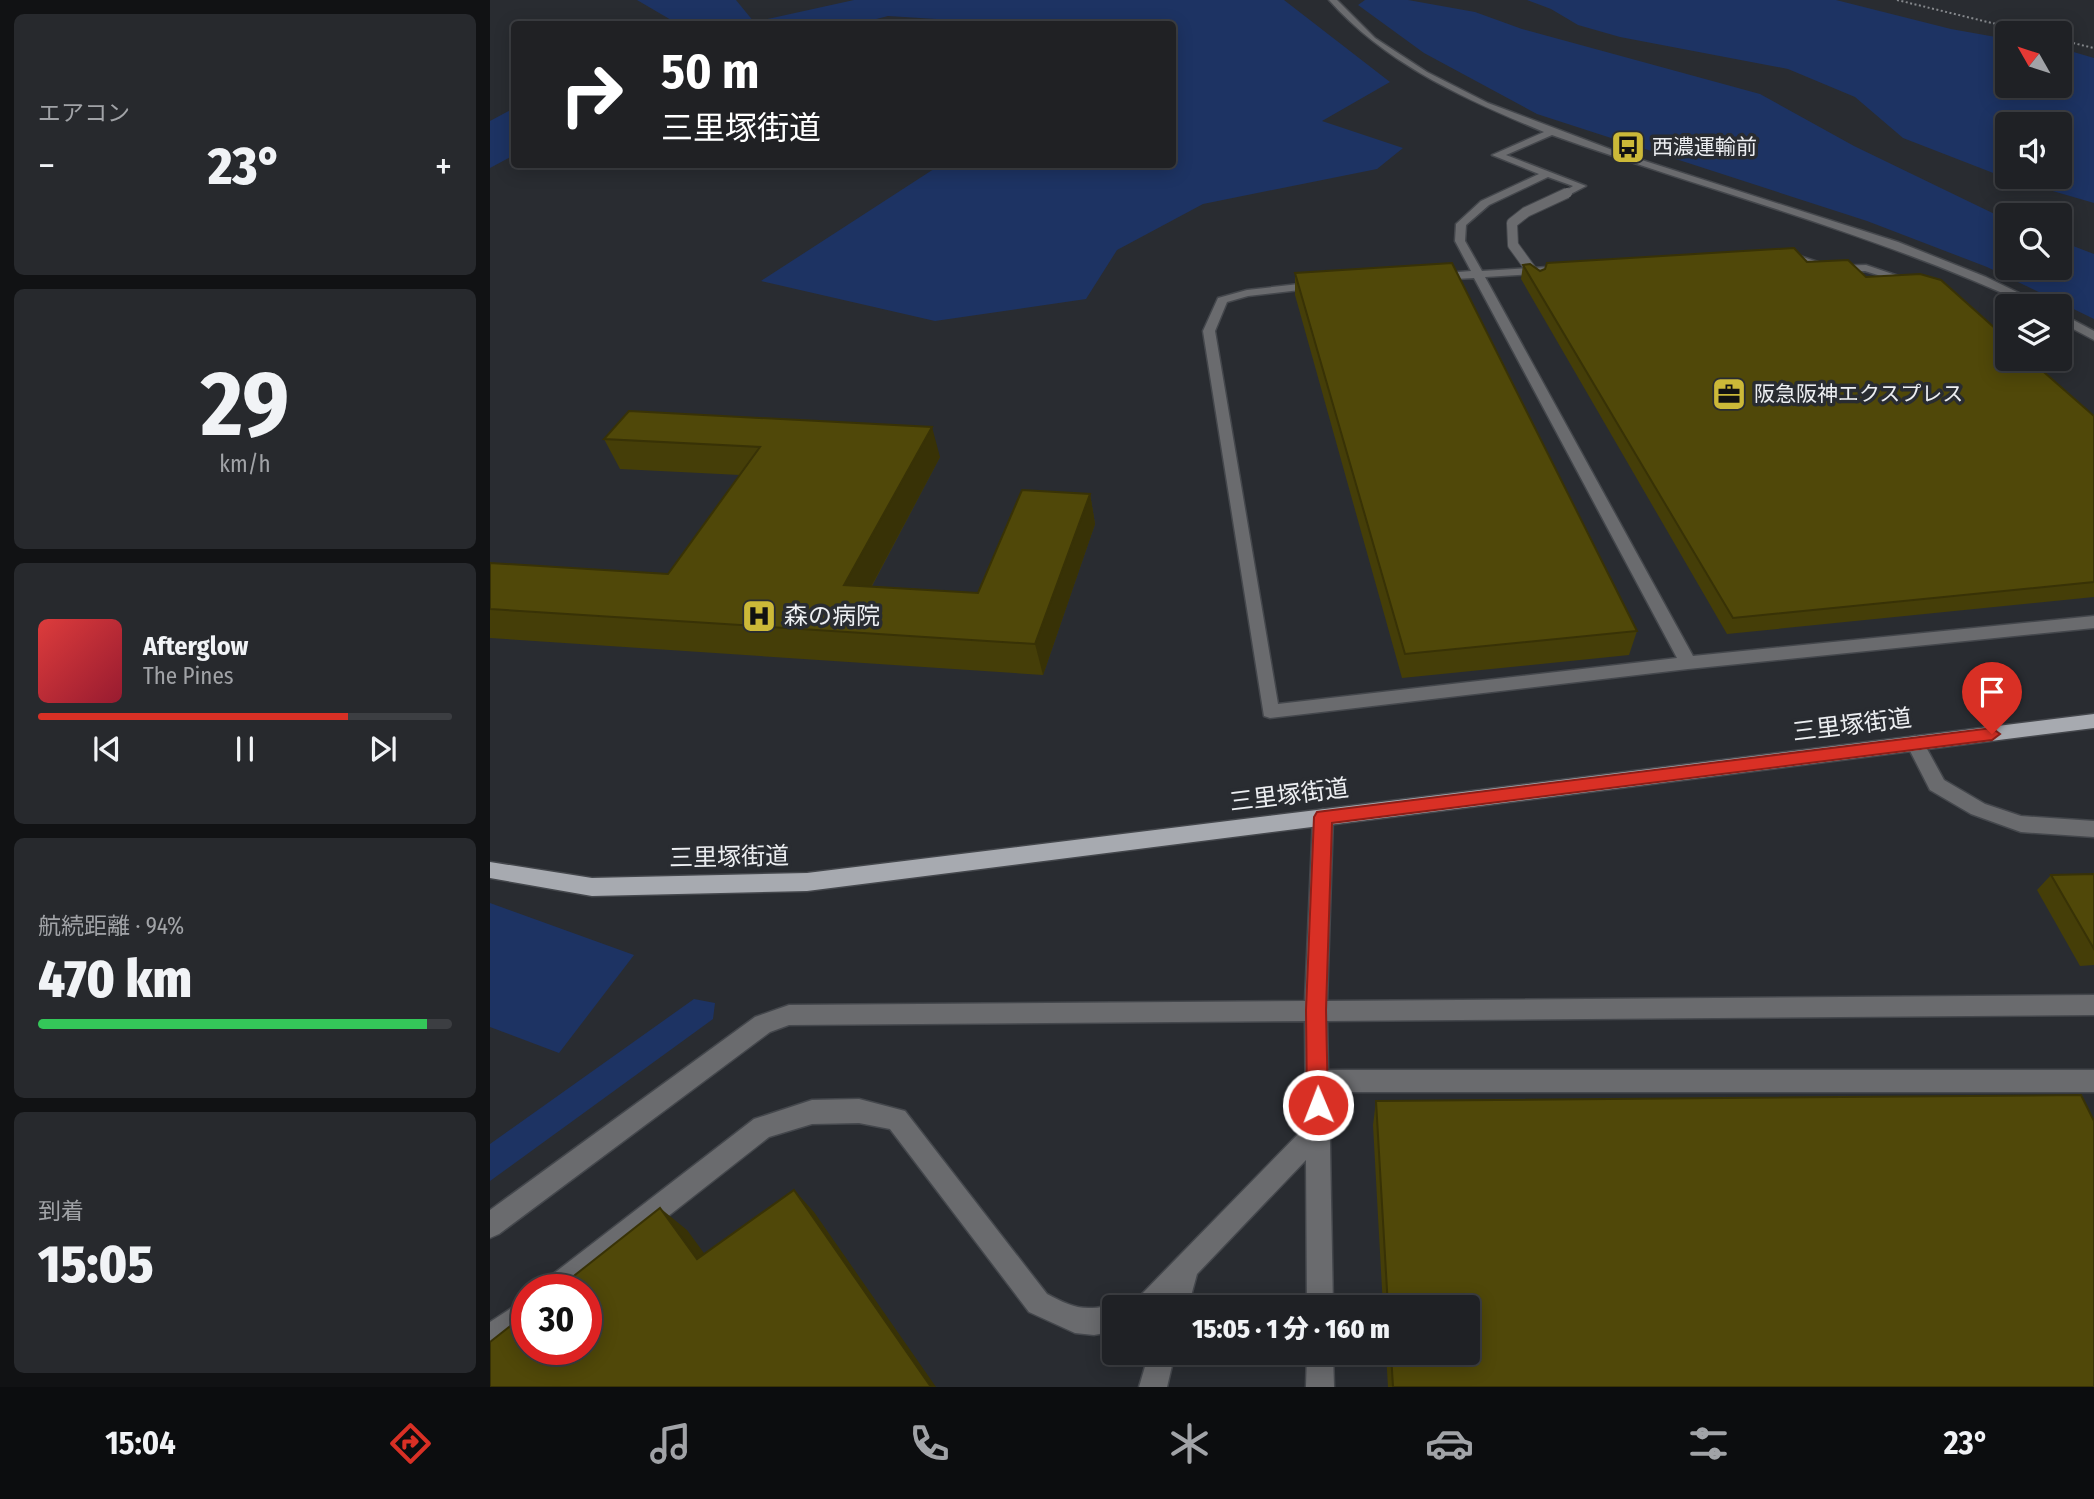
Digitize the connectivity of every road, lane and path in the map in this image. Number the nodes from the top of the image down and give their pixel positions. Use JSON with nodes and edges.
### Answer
{"nodes":[{"id":1,"x":1333,"y":0,"type":"edge"},
{"id":2,"x":1897,"y":0,"type":"edge"},
{"id":3,"x":1995,"y":24,"type":"edge"},
{"id":4,"x":2072,"y":43,"type":"edge"},
{"id":5,"x":2094,"y":48,"type":"edge"},
{"id":6,"x":1554,"y":131,"type":"junction"},
{"id":7,"x":1548,"y":174,"type":"junction"},
{"id":8,"x":1779,"y":257,"type":"edge"},
{"id":9,"x":1573,"y":269,"type":"edge"},
{"id":10,"x":1476,"y":274,"type":"junction"},
{"id":11,"x":1425,"y":278,"type":"edge"},
{"id":12,"x":1536,"y":278,"type":"edge"},
{"id":13,"x":1335,"y":284,"type":"edge"},
{"id":14,"x":1925,"y":286,"type":"edge"},
{"id":15,"x":2014,"y":294,"type":"edge"},
{"id":16,"x":2072,"y":324,"type":"edge"},
{"id":17,"x":2094,"y":336,"type":"edge"},
{"id":18,"x":2094,"y":622,"type":"edge"},
{"id":19,"x":1688,"y":663,"type":"junction"},
{"id":20,"x":2094,"y":721,"type":"edge"},
{"id":21,"x":1914,"y":743,"type":"junction"},
{"id":22,"x":1323,"y":817,"type":"junction"},
{"id":23,"x":2094,"y":830,"type":"edge"},
{"id":24,"x":490,"y":870,"type":"edge"},
{"id":25,"x":2094,"y":1005,"type":"edge"},
{"id":26,"x":1316,"y":1010,"type":"junction"},
{"id":27,"x":1317,"y":1081,"type":"junction"},
{"id":28,"x":2094,"y":1082,"type":"edge"},
{"id":29,"x":1318,"y":1130,"type":"junction"},
{"id":30,"x":490,"y":1225,"type":"edge"},
{"id":31,"x":1186,"y":1267,"type":"junction"},
{"id":32,"x":574,"y":1274,"type":"edge"},
{"id":33,"x":1159,"y":1295,"type":"edge"},
{"id":34,"x":1178,"y":1295,"type":"edge"},
{"id":35,"x":1320,"y":1295,"type":"edge"},
{"id":36,"x":1102,"y":1322,"type":"edge"},
{"id":37,"x":511,"y":1323,"type":"edge"},
{"id":38,"x":490,"y":1339,"type":"edge"},
{"id":39,"x":1159,"y":1365,"type":"edge"},
{"id":40,"x":1320,"y":1365,"type":"edge"},
{"id":41,"x":1153,"y":1387,"type":"edge"},
{"id":42,"x":1320,"y":1387,"type":"edge"}],
"edges":[{"from":1,"to":6,"type":"street"},
{"from":2,"to":3,"type":"path"},
{"from":4,"to":5,"type":"path"},
{"from":6,"to":7,"type":"street"},
{"from":6,"to":15,"type":"street"},
{"from":7,"to":10,"type":"street"},
{"from":7,"to":12,"type":"street","bridge":true},
{"from":8,"to":14,"type":"street"},
{"from":9,"to":10,"type":"street"},
{"from":10,"to":11,"type":"street"},
{"from":10,"to":19,"type":"street"},
{"from":13,"to":19,"type":"street"},
{"from":16,"to":17,"type":"street"},
{"from":18,"to":19,"type":"street"},
{"from":20,"to":21,"type":"main road","name":"三里塚街道"},
{"from":21,"to":22,"type":"main road","name":"三里塚街道"},
{"from":21,"to":23,"type":"street"},
{"from":22,"to":24,"type":"main road","name":"三里塚街道"},
{"from":22,"to":26,"type":"street"},
{"from":25,"to":26,"type":"street"},
{"from":26,"to":27,"type":"street"},
{"from":26,"to":30,"type":"street"},
{"from":27,"to":28,"type":"street"},
{"from":27,"to":29,"type":"street"},
{"from":29,"to":31,"type":"street"},
{"from":29,"to":35,"type":"street"},
{"from":31,"to":33,"type":"street"},
{"from":31,"to":34,"type":"street"},
{"from":32,"to":36,"type":"street"},
{"from":37,"to":38,"type":"street"},
{"from":39,"to":41,"type":"street"},
{"from":40,"to":42,"type":"street"}]}
